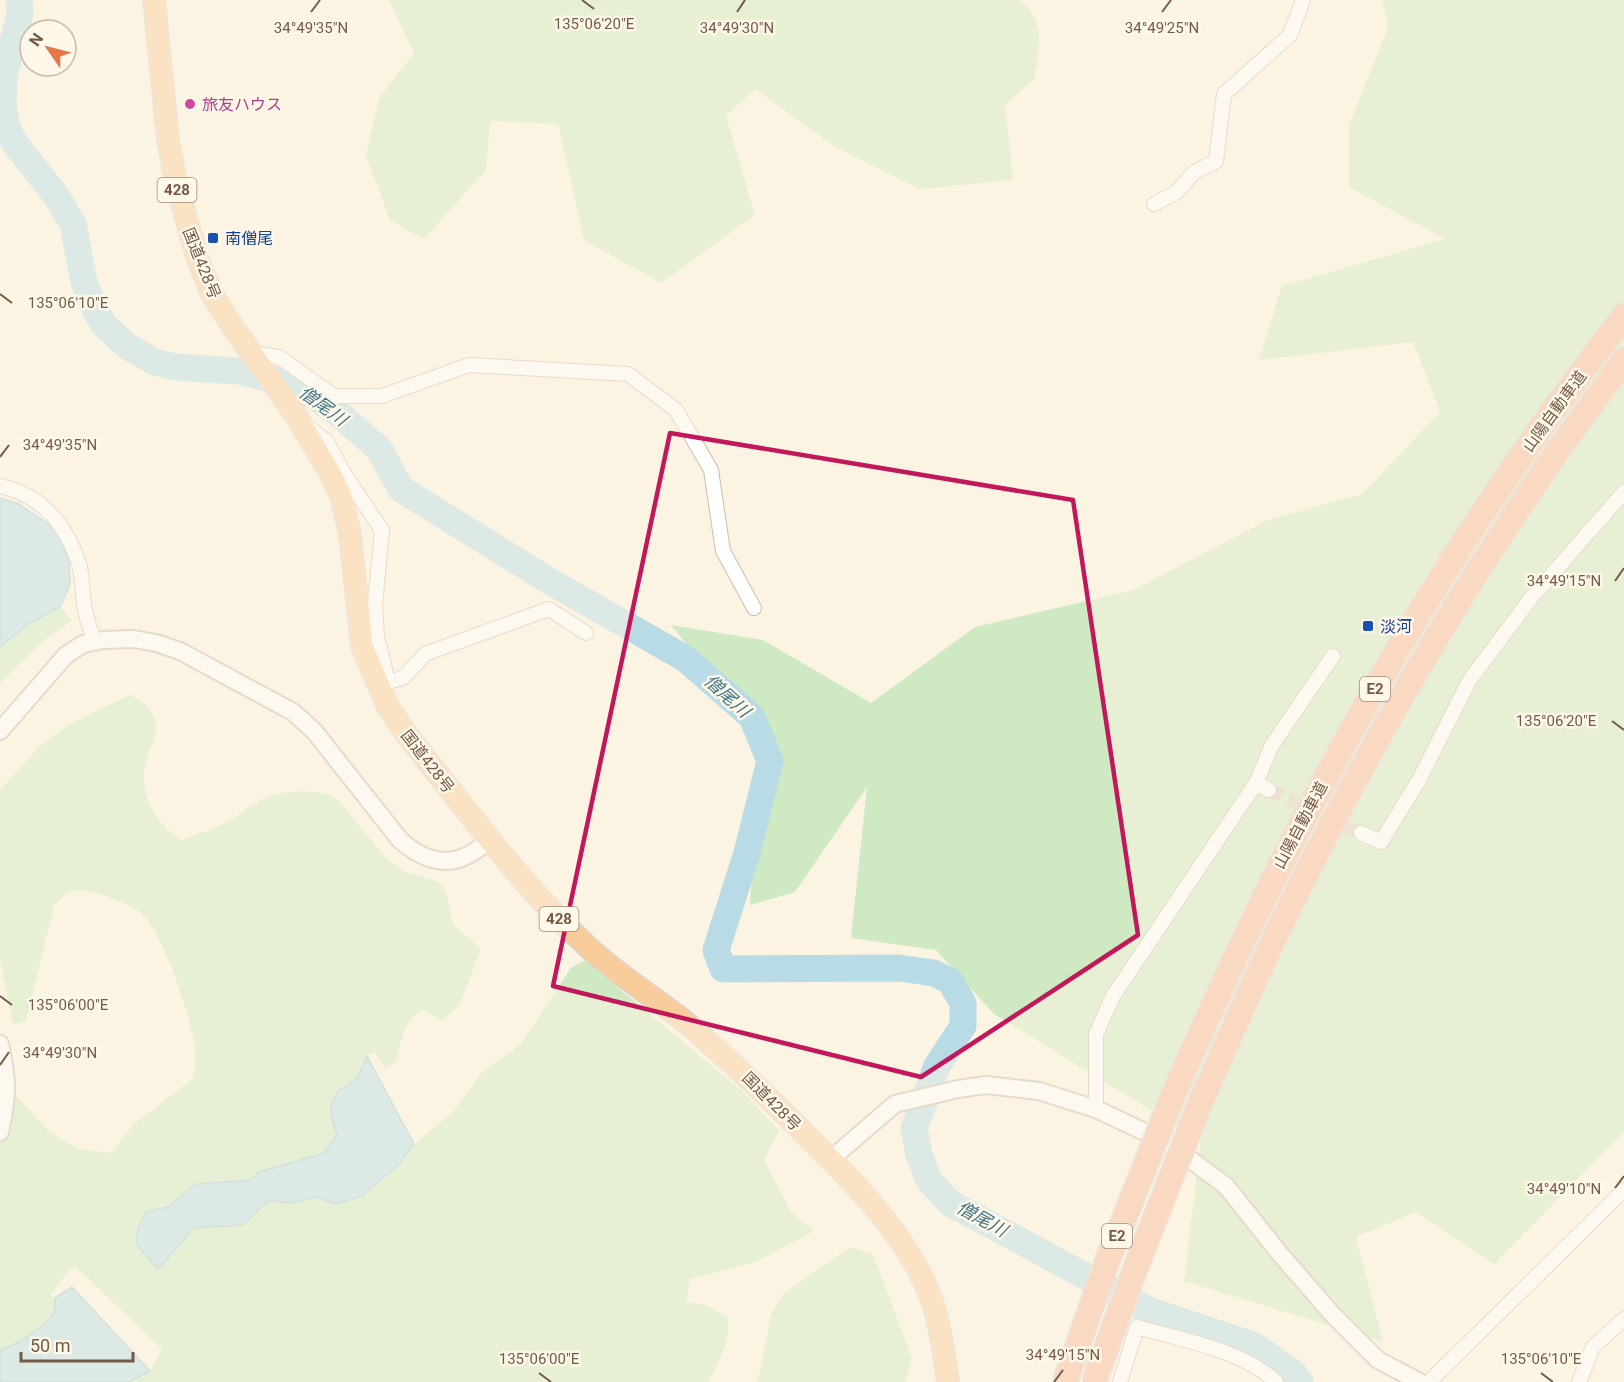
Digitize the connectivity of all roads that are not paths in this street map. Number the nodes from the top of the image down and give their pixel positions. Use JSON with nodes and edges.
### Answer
{"nodes":[{"id":1,"x":1303,"y":0,"type":"edge"},
{"id":2,"x":155,"y":1,"type":"edge"},
{"id":3,"x":1154,"y":204,"type":"dead end"},
{"id":4,"x":1624,"y":315,"type":"edge"},
{"id":5,"x":255,"y":357,"type":"junction"},
{"id":6,"x":1624,"y":360,"type":"edge"},
{"id":7,"x":297,"y":417,"type":"junction"},
{"id":8,"x":0,"y":486,"type":"edge"},
{"id":9,"x":1624,"y":492,"type":"edge"},
{"id":10,"x":754,"y":608,"type":"dead end"},
{"id":11,"x":586,"y":633,"type":"dead end"},
{"id":12,"x":94,"y":642,"type":"junction"},
{"id":13,"x":1333,"y":657,"type":"dead end"},
{"id":14,"x":382,"y":683,"type":"junction"},
{"id":15,"x":0,"y":731,"type":"edge"},
{"id":16,"x":1361,"y":833,"type":"tunnel mouth"},
{"id":17,"x":491,"y":840,"type":"junction"},
{"id":18,"x":0,"y":1044,"type":"edge"},
{"id":19,"x":1096,"y":1108,"type":"junction"},
{"id":20,"x":0,"y":1132,"type":"edge"},
{"id":21,"x":831,"y":1160,"type":"junction"},
{"id":22,"x":1624,"y":1190,"type":"edge"},
{"id":23,"x":1624,"y":1319,"type":"edge"},
{"id":24,"x":948,"y":1382,"type":"edge"},
{"id":25,"x":1065,"y":1382,"type":"edge"},
{"id":26,"x":1094,"y":1382,"type":"edge"},
{"id":27,"x":1120,"y":1382,"type":"edge"},
{"id":28,"x":1276,"y":1382,"type":"edge"},
{"id":29,"x":1420,"y":1382,"type":"edge"},
{"id":30,"x":1429,"y":1382,"type":"edge"},
{"id":31,"x":1580,"y":1382,"type":"edge"}],
"edges":[{"from":1,"to":3,"type":"street"},
{"from":2,"to":5,"type":"highway","name":"国道428号","number":"428"},
{"from":4,"to":25,"type":"highway","name":"山陽自動車道","number":"E2","bridge":true},
{"from":5,"to":7,"type":"highway","name":"国道428号","number":"428"},
{"from":5,"to":10,"type":"street"},
{"from":6,"to":26,"type":"highway","name":"山陽自動車道","number":"E2","bridge":true},
{"from":7,"to":14,"type":"highway","name":"国道428号","number":"428"},
{"from":7,"to":14,"type":"street"},
{"from":8,"to":12,"type":"street"},
{"from":9,"to":16,"type":"street"},
{"from":11,"to":14,"type":"street"},
{"from":12,"to":15,"type":"street"},
{"from":12,"to":17,"type":"street"},
{"from":13,"to":19,"type":"street"},
{"from":14,"to":17,"type":"highway","name":"国道428号","number":"428"},
{"from":17,"to":21,"type":"highway","name":"国道428号","number":"428"},
{"from":18,"to":20,"type":"street"},
{"from":19,"to":21,"type":"street"},
{"from":19,"to":29,"type":"street"},
{"from":21,"to":24,"type":"highway","name":"国道428号","number":"428"},
{"from":22,"to":30,"type":"street"},
{"from":23,"to":31,"type":"street"},
{"from":27,"to":28,"type":"street"}]}
